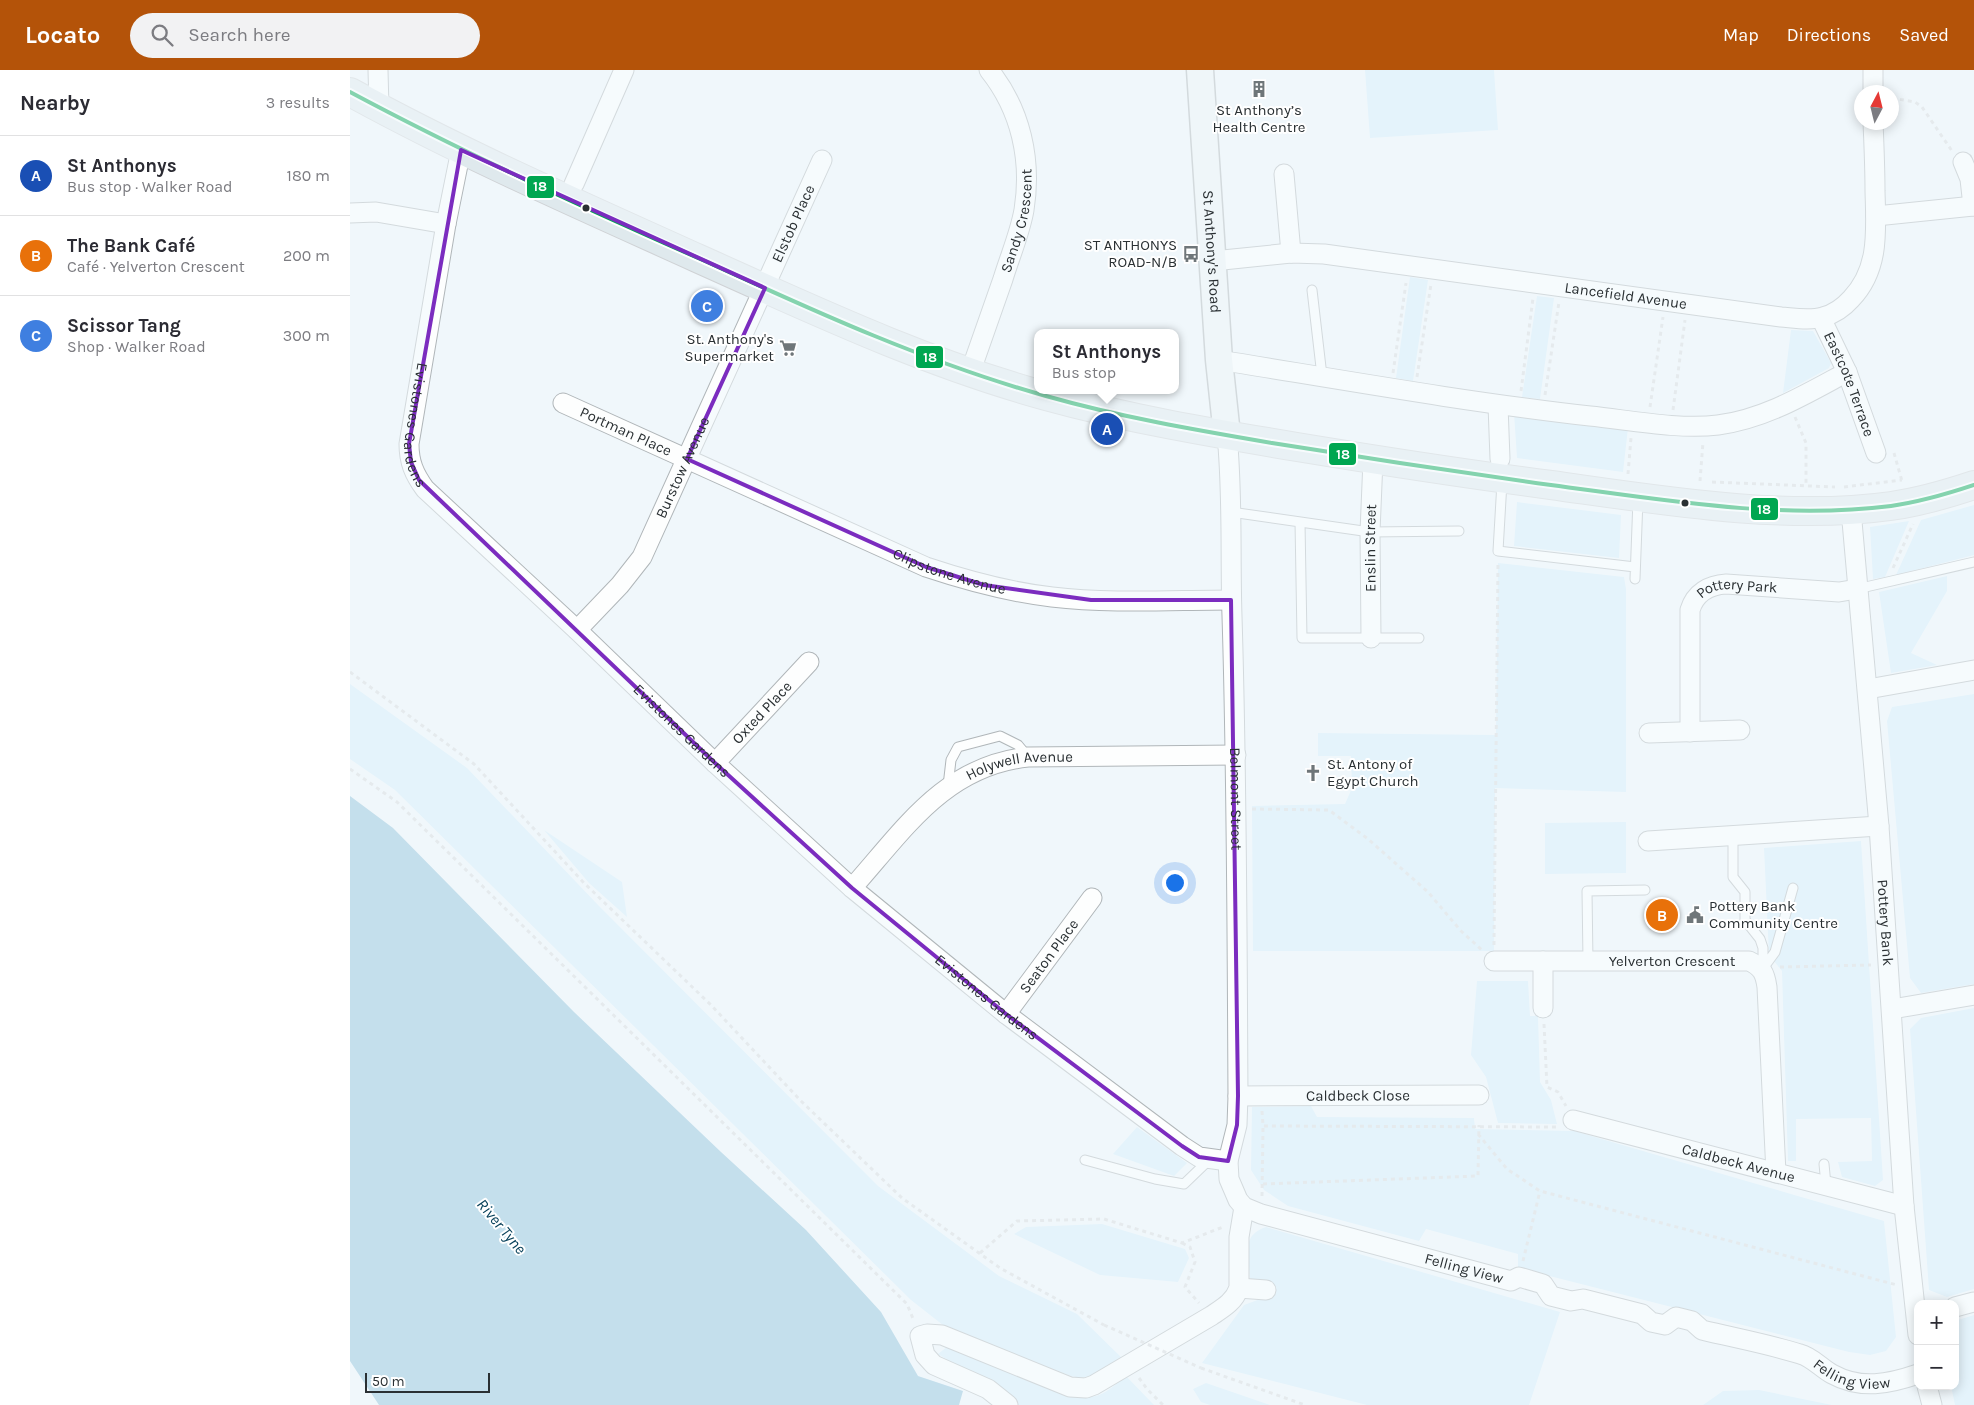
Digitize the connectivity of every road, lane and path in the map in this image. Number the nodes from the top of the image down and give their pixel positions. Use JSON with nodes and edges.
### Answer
{"nodes":[{"id":1,"x":378,"y":70,"type":"edge"},
{"id":2,"x":624,"y":70,"type":"edge"},
{"id":3,"x":989,"y":70,"type":"edge"},
{"id":4,"x":1200,"y":70,"type":"edge"},
{"id":5,"x":1872,"y":70,"type":"edge"},
{"id":6,"x":1873,"y":85,"type":"edge"},
{"id":7,"x":350,"y":92,"type":"edge"},
{"id":8,"x":1899,"y":99,"type":"edge"},
{"id":9,"x":378,"y":108,"type":"junction"},
{"id":10,"x":1874,"y":130,"type":"edge"},
{"id":11,"x":461,"y":150,"type":"junction"},
{"id":12,"x":822,"y":160,"type":"dead end"},
{"id":13,"x":1963,"y":162,"type":"joint"},
{"id":14,"x":1284,"y":174,"type":"dead end"},
{"id":15,"x":574,"y":184,"type":"dead end"},
{"id":16,"x":1974,"y":206,"type":"edge"},
{"id":17,"x":350,"y":213,"type":"edge"},
{"id":18,"x":1876,"y":216,"type":"junction"},
{"id":19,"x":446,"y":224,"type":"junction"},
{"id":20,"x":1291,"y":253,"type":"junction"},
{"id":21,"x":1213,"y":261,"type":"junction"},
{"id":22,"x":1408,"y":265,"type":"junction"},
{"id":23,"x":1433,"y":268,"type":"junction"},
{"id":24,"x":1536,"y":283,"type":"junction"},
{"id":25,"x":1561,"y":287,"type":"junction"},
{"id":26,"x":765,"y":288,"type":"junction"},
{"id":27,"x":1312,"y":290,"type":"dead end"},
{"id":28,"x":1665,"y":301,"type":"junction"},
{"id":29,"x":1687,"y":304,"type":"junction"},
{"id":30,"x":1821,"y":318,"type":"junction"},
{"id":31,"x":1219,"y":360,"type":"junction"},
{"id":32,"x":1847,"y":372,"type":"junction"},
{"id":33,"x":970,"y":373,"type":"junction"},
{"id":34,"x":1322,"y":376,"type":"junction"},
{"id":35,"x":1391,"y":388,"type":"junction"},
{"id":36,"x":1034,"y":392,"type":"edge"},
{"id":37,"x":1415,"y":392,"type":"junction"},
{"id":38,"x":1040,"y":394,"type":"edge"},
{"id":39,"x":563,"y":403,"type":"dead end"},
{"id":40,"x":1789,"y":403,"type":"junction"},
{"id":41,"x":1498,"y":405,"type":"junction"},
{"id":42,"x":1519,"y":408,"type":"junction"},
{"id":43,"x":1543,"y":410,"type":"junction"},
{"id":44,"x":1640,"y":421,"type":"junction"},
{"id":45,"x":1671,"y":424,"type":"junction"},
{"id":46,"x":1704,"y":426,"type":"junction"},
{"id":47,"x":1227,"y":435,"type":"junction"},
{"id":48,"x":1884,"y":449,"type":"joint"},
{"id":49,"x":687,"y":459,"type":"junction"},
{"id":50,"x":1373,"y":460,"type":"junction"},
{"id":51,"x":1501,"y":469,"type":"junction"},
{"id":52,"x":1691,"y":480,"type":"dead end"},
{"id":53,"x":1700,"y":481,"type":"junction"},
{"id":54,"x":1637,"y":486,"type":"junction"},
{"id":55,"x":1806,"y":486,"type":"junction"},
{"id":56,"x":1974,"y":486,"type":"edge"},
{"id":57,"x":1906,"y":491,"type":"junction"},
{"id":58,"x":1851,"y":510,"type":"junction"},
{"id":59,"x":1231,"y":512,"type":"junction"},
{"id":60,"x":1300,"y":522,"type":"junction"},
{"id":61,"x":1459,"y":531,"type":"dead end"},
{"id":62,"x":1370,"y":532,"type":"junction"},
{"id":63,"x":1498,"y":551,"type":"junction"},
{"id":64,"x":1974,"y":562,"type":"edge"},
{"id":65,"x":1635,"y":567,"type":"junction"},
{"id":66,"x":1635,"y":579,"type":"dead end"},
{"id":67,"x":1887,"y":582,"type":"junction"},
{"id":68,"x":1857,"y":589,"type":"junction"},
{"id":69,"x":1232,"y":600,"type":"junction"},
{"id":70,"x":577,"y":630,"type":"junction"},
{"id":71,"x":1371,"y":638,"type":"junction"},
{"id":72,"x":1419,"y":638,"type":"dead end"},
{"id":73,"x":808,"y":662,"type":"dead end"},
{"id":74,"x":1974,"y":670,"type":"edge"},
{"id":75,"x":350,"y":672,"type":"edge"},
{"id":76,"x":1868,"y":690,"type":"junction"},
{"id":77,"x":1740,"y":730,"type":"dead end"},
{"id":78,"x":1690,"y":732,"type":"junction"},
{"id":79,"x":1649,"y":733,"type":"dead end"},
{"id":80,"x":1236,"y":756,"type":"junction"},
{"id":81,"x":1028,"y":757,"type":"junction"},
{"id":82,"x":715,"y":763,"type":"junction"},
{"id":83,"x":350,"y":768,"type":"edge"},
{"id":84,"x":948,"y":787,"type":"junction"},
{"id":85,"x":1236,"y":809,"type":"junction"},
{"id":86,"x":1879,"y":826,"type":"junction"},
{"id":87,"x":1733,"y":836,"type":"junction"},
{"id":88,"x":1648,"y":841,"type":"dead end"},
{"id":89,"x":852,"y":888,"type":"junction"},
{"id":90,"x":1792,"y":888,"type":"dead end"},
{"id":91,"x":1645,"y":890,"type":"dead end"},
{"id":92,"x":1092,"y":898,"type":"dead end"},
{"id":93,"x":1494,"y":961,"type":"junction"},
{"id":94,"x":1588,"y":961,"type":"junction"},
{"id":95,"x":1543,"y":962,"type":"junction"},
{"id":96,"x":1889,"y":965,"type":"junction"},
{"id":97,"x":1763,"y":968,"type":"junction"},
{"id":98,"x":1974,"y":995,"type":"edge"},
{"id":99,"x":1543,"y":1008,"type":"joint"},
{"id":100,"x":1892,"y":1009,"type":"junction"},
{"id":101,"x":1006,"y":1014,"type":"junction"},
{"id":102,"x":1479,"y":1095,"type":"dead end"},
{"id":103,"x":1238,"y":1096,"type":"junction"},
{"id":104,"x":1261,"y":1096,"type":"junction"},
{"id":105,"x":1573,"y":1120,"type":"junction"},
{"id":106,"x":1479,"y":1125,"type":"junction"},
{"id":107,"x":1263,"y":1126,"type":"junction"},
{"id":108,"x":1478,"y":1134,"type":"junction"},
{"id":109,"x":1085,"y":1160,"type":"dead end"},
{"id":110,"x":1219,"y":1160,"type":"junction"},
{"id":111,"x":1824,"y":1164,"type":"dead end"},
{"id":112,"x":1776,"y":1173,"type":"junction"},
{"id":113,"x":1263,"y":1184,"type":"junction"},
{"id":114,"x":1826,"y":1185,"type":"junction"},
{"id":115,"x":1540,"y":1191,"type":"junction"},
{"id":116,"x":1904,"y":1206,"type":"junction"},
{"id":117,"x":1242,"y":1214,"type":"junction"},
{"id":118,"x":1261,"y":1214,"type":"junction"},
{"id":119,"x":1182,"y":1243,"type":"junction"},
{"id":120,"x":980,"y":1253,"type":"junction"},
{"id":121,"x":1519,"y":1277,"type":"junction"},
{"id":122,"x":1239,"y":1288,"type":"junction"},
{"id":123,"x":1912,"y":1288,"type":"junction"},
{"id":124,"x":1266,"y":1290,"type":"dead end"},
{"id":125,"x":1914,"y":1300,"type":"edge"},
{"id":126,"x":1974,"y":1302,"type":"edge"},
{"id":127,"x":1959,"y":1306,"type":"edge"},
{"id":128,"x":1211,"y":1316,"type":"junction"},
{"id":129,"x":920,"y":1336,"type":"junction"},
{"id":130,"x":1128,"y":1364,"type":"junction"},
{"id":131,"x":1914,"y":1375,"type":"edge"},
{"id":132,"x":1928,"y":1390,"type":"edge"},
{"id":133,"x":1008,"y":1405,"type":"edge"},
{"id":134,"x":1163,"y":1405,"type":"edge"},
{"id":135,"x":1305,"y":1405,"type":"edge"},
{"id":136,"x":1932,"y":1405,"type":"edge"}],
"edges":[{"from":1,"to":9,"type":"street"},
{"from":2,"to":15,"type":"street"},
{"from":3,"to":33,"type":"street","name":"Sandy Crescent"},
{"from":4,"to":21,"type":"street","name":"St Anthony's Road"},
{"from":5,"to":6,"type":"street"},
{"from":7,"to":9,"type":"main road"},
{"from":8,"to":13,"type":"path"},
{"from":9,"to":11,"type":"main road"},
{"from":10,"to":18,"type":"street","name":"Lancefield Avenue"},
{"from":11,"to":19,"type":"street","name":"Evistones Gardens"},
{"from":11,"to":26,"type":"main road"},
{"from":12,"to":26,"type":"street","name":"Elstob Place"},
{"from":13,"to":16,"type":"street"},
{"from":14,"to":20,"type":"street"},
{"from":16,"to":18,"type":"street"},
{"from":17,"to":19,"type":"street"},
{"from":18,"to":30,"type":"street","name":"Lancefield Avenue"},
{"from":19,"to":70,"type":"street","name":"Evistones Gardens"},
{"from":20,"to":21,"type":"street","name":"Lancefield Avenue"},
{"from":20,"to":22,"type":"street","name":"Lancefield Avenue"},
{"from":21,"to":31,"type":"street","name":"St Anthony's Road"},
{"from":22,"to":23,"type":"street","name":"Lancefield Avenue"},
{"from":22,"to":35,"type":"path"},
{"from":23,"to":24,"type":"street","name":"Lancefield Avenue"},
{"from":23,"to":37,"type":"path"},
{"from":24,"to":25,"type":"street","name":"Lancefield Avenue"},
{"from":24,"to":42,"type":"path"},
{"from":25,"to":28,"type":"street","name":"Lancefield Avenue"},
{"from":25,"to":43,"type":"path"},
{"from":26,"to":33,"type":"main road"},
{"from":26,"to":49,"type":"street","name":"Burstow Avenue"},
{"from":27,"to":34,"type":"lane"},
{"from":28,"to":29,"type":"street","name":"Lancefield Avenue"},
{"from":28,"to":44,"type":"path"},
{"from":29,"to":30,"type":"street","name":"Lancefield Avenue"},
{"from":29,"to":45,"type":"path"},
{"from":30,"to":32,"type":"street","name":"Eastcote Terrace"},
{"from":31,"to":34,"type":"street"},
{"from":31,"to":47,"type":"street","name":"St Anthony's Road"},
{"from":32,"to":40,"type":"street"},
{"from":32,"to":48,"type":"street","name":"Eastcote Terrace"},
{"from":33,"to":36,"type":"main road"},
{"from":34,"to":35,"type":"street"},
{"from":35,"to":37,"type":"street"},
{"from":37,"to":41,"type":"street"},
{"from":38,"to":47,"type":"main road"},
{"from":39,"to":49,"type":"street","name":"Portman Place"},
{"from":40,"to":46,"type":"street"},
{"from":40,"to":55,"type":"path"},
{"from":41,"to":42,"type":"street"},
{"from":41,"to":51,"type":"street"},
{"from":42,"to":43,"type":"street"},
{"from":43,"to":44,"type":"street"},
{"from":44,"to":45,"type":"street"},
{"from":44,"to":54,"type":"path"},
{"from":45,"to":46,"type":"street"},
{"from":46,"to":53,"type":"path"},
{"from":47,"to":50,"type":"main road"},
{"from":47,"to":59,"type":"street","name":"Belmont Street"},
{"from":48,"to":57,"type":"path"},
{"from":49,"to":69,"type":"street","name":"Clipstone Avenue"},
{"from":49,"to":70,"type":"street","name":"Burstow Avenue"},
{"from":50,"to":51,"type":"main road"},
{"from":50,"to":62,"type":"street","name":"Enslin Street"},
{"from":51,"to":54,"type":"main road"},
{"from":51,"to":63,"type":"lane"},
{"from":52,"to":53,"type":"path"},
{"from":53,"to":55,"type":"path"},
{"from":54,"to":58,"type":"main road"},
{"from":54,"to":65,"type":"lane"},
{"from":55,"to":57,"type":"path"},
{"from":56,"to":57,"type":"main road"},
{"from":57,"to":58,"type":"main road"},
{"from":57,"to":67,"type":"path"},
{"from":58,"to":68,"type":"street","name":"Pottery Bank"},
{"from":59,"to":60,"type":"lane"},
{"from":59,"to":69,"type":"street","name":"Belmont Street"},
{"from":60,"to":62,"type":"lane"},
{"from":60,"to":71,"type":"lane"},
{"from":61,"to":62,"type":"lane"},
{"from":62,"to":71,"type":"street","name":"Enslin Street"},
{"from":63,"to":65,"type":"lane"},
{"from":63,"to":93,"type":"path"},
{"from":64,"to":67,"type":"lane"},
{"from":65,"to":66,"type":"lane"},
{"from":67,"to":68,"type":"lane"},
{"from":68,"to":76,"type":"street","name":"Pottery Bank"},
{"from":68,"to":78,"type":"street","name":"Pottery Park"},
{"from":69,"to":80,"type":"street","name":"Belmont Street"},
{"from":70,"to":82,"type":"street","name":"Evistones Gardens"},
{"from":71,"to":72,"type":"lane"},
{"from":73,"to":82,"type":"street","name":"Oxted Place"},
{"from":74,"to":76,"type":"street"},
{"from":75,"to":120,"type":"path"},
{"from":76,"to":86,"type":"street","name":"Pottery Bank"},
{"from":77,"to":78,"type":"street"},
{"from":78,"to":79,"type":"street"},
{"from":80,"to":81,"type":"street","name":"Holywell Avenue"},
{"from":80,"to":85,"type":"street","name":"Belmont Street"},
{"from":81,"to":84,"type":"street","name":"Holywell Avenue"},
{"from":81,"to":84,"type":"lane"},
{"from":82,"to":89,"type":"street","name":"Evistones Gardens"},
{"from":83,"to":129,"type":"path"},
{"from":84,"to":89,"type":"street","name":"Holywell Avenue"},
{"from":85,"to":93,"type":"path"},
{"from":85,"to":103,"type":"street","name":"Belmont Street"},
{"from":86,"to":87,"type":"street"},
{"from":86,"to":96,"type":"street","name":"Pottery Bank"},
{"from":87,"to":88,"type":"street"},
{"from":87,"to":97,"type":"lane"},
{"from":89,"to":101,"type":"street","name":"Evistones Gardens"},
{"from":90,"to":97,"type":"lane"},
{"from":91,"to":94,"type":"lane"},
{"from":92,"to":101,"type":"street","name":"Seaton Place"},
{"from":93,"to":95,"type":"street","name":"Yelverton Crescent"},
{"from":94,"to":95,"type":"street","name":"Yelverton Crescent"},
{"from":94,"to":97,"type":"street","name":"Yelverton Crescent"},
{"from":95,"to":99,"type":"street"},
{"from":96,"to":97,"type":"path"},
{"from":96,"to":100,"type":"street","name":"Pottery Bank"},
{"from":97,"to":112,"type":"street"},
{"from":98,"to":100,"type":"street"},
{"from":99,"to":105,"type":"path"},
{"from":100,"to":116,"type":"street","name":"Pottery Bank"},
{"from":101,"to":110,"type":"street","name":"Evistones Gardens"},
{"from":102,"to":104,"type":"street","name":"Caldbeck Close"},
{"from":103,"to":104,"type":"street","name":"Caldbeck Close"},
{"from":103,"to":110,"type":"street","name":"Belmont Street"},
{"from":104,"to":107,"type":"path"},
{"from":105,"to":106,"type":"path"},
{"from":105,"to":112,"type":"street","name":"Caldbeck Avenue"},
{"from":106,"to":107,"type":"path"},
{"from":106,"to":108,"type":"path"},
{"from":107,"to":113,"type":"path"},
{"from":108,"to":113,"type":"path"},
{"from":108,"to":115,"type":"path"},
{"from":109,"to":110,"type":"lane"},
{"from":110,"to":117,"type":"street"},
{"from":111,"to":114,"type":"lane"},
{"from":112,"to":114,"type":"street","name":"Caldbeck Avenue"},
{"from":113,"to":118,"type":"path"},
{"from":114,"to":116,"type":"street","name":"Caldbeck Avenue"},
{"from":115,"to":121,"type":"path"},
{"from":115,"to":123,"type":"path"},
{"from":116,"to":123,"type":"street","name":"Pottery Bank"},
{"from":117,"to":118,"type":"street","name":"Felling View"},
{"from":117,"to":119,"type":"path"},
{"from":117,"to":122,"type":"street"},
{"from":118,"to":121,"type":"street","name":"Felling View"},
{"from":119,"to":120,"type":"path"},
{"from":119,"to":128,"type":"path"},
{"from":120,"to":135,"type":"path","bridge":true},
{"from":121,"to":131,"type":"street","name":"Felling View"},
{"from":122,"to":124,"type":"street"},
{"from":122,"to":128,"type":"street"},
{"from":123,"to":125,"type":"street","name":"Pottery Bank"},
{"from":126,"to":127,"type":"street"},
{"from":128,"to":130,"type":"street"},
{"from":129,"to":130,"type":"street"},
{"from":129,"to":133,"type":"street"},
{"from":130,"to":134,"type":"path"},
{"from":132,"to":136,"type":"street"}]}
